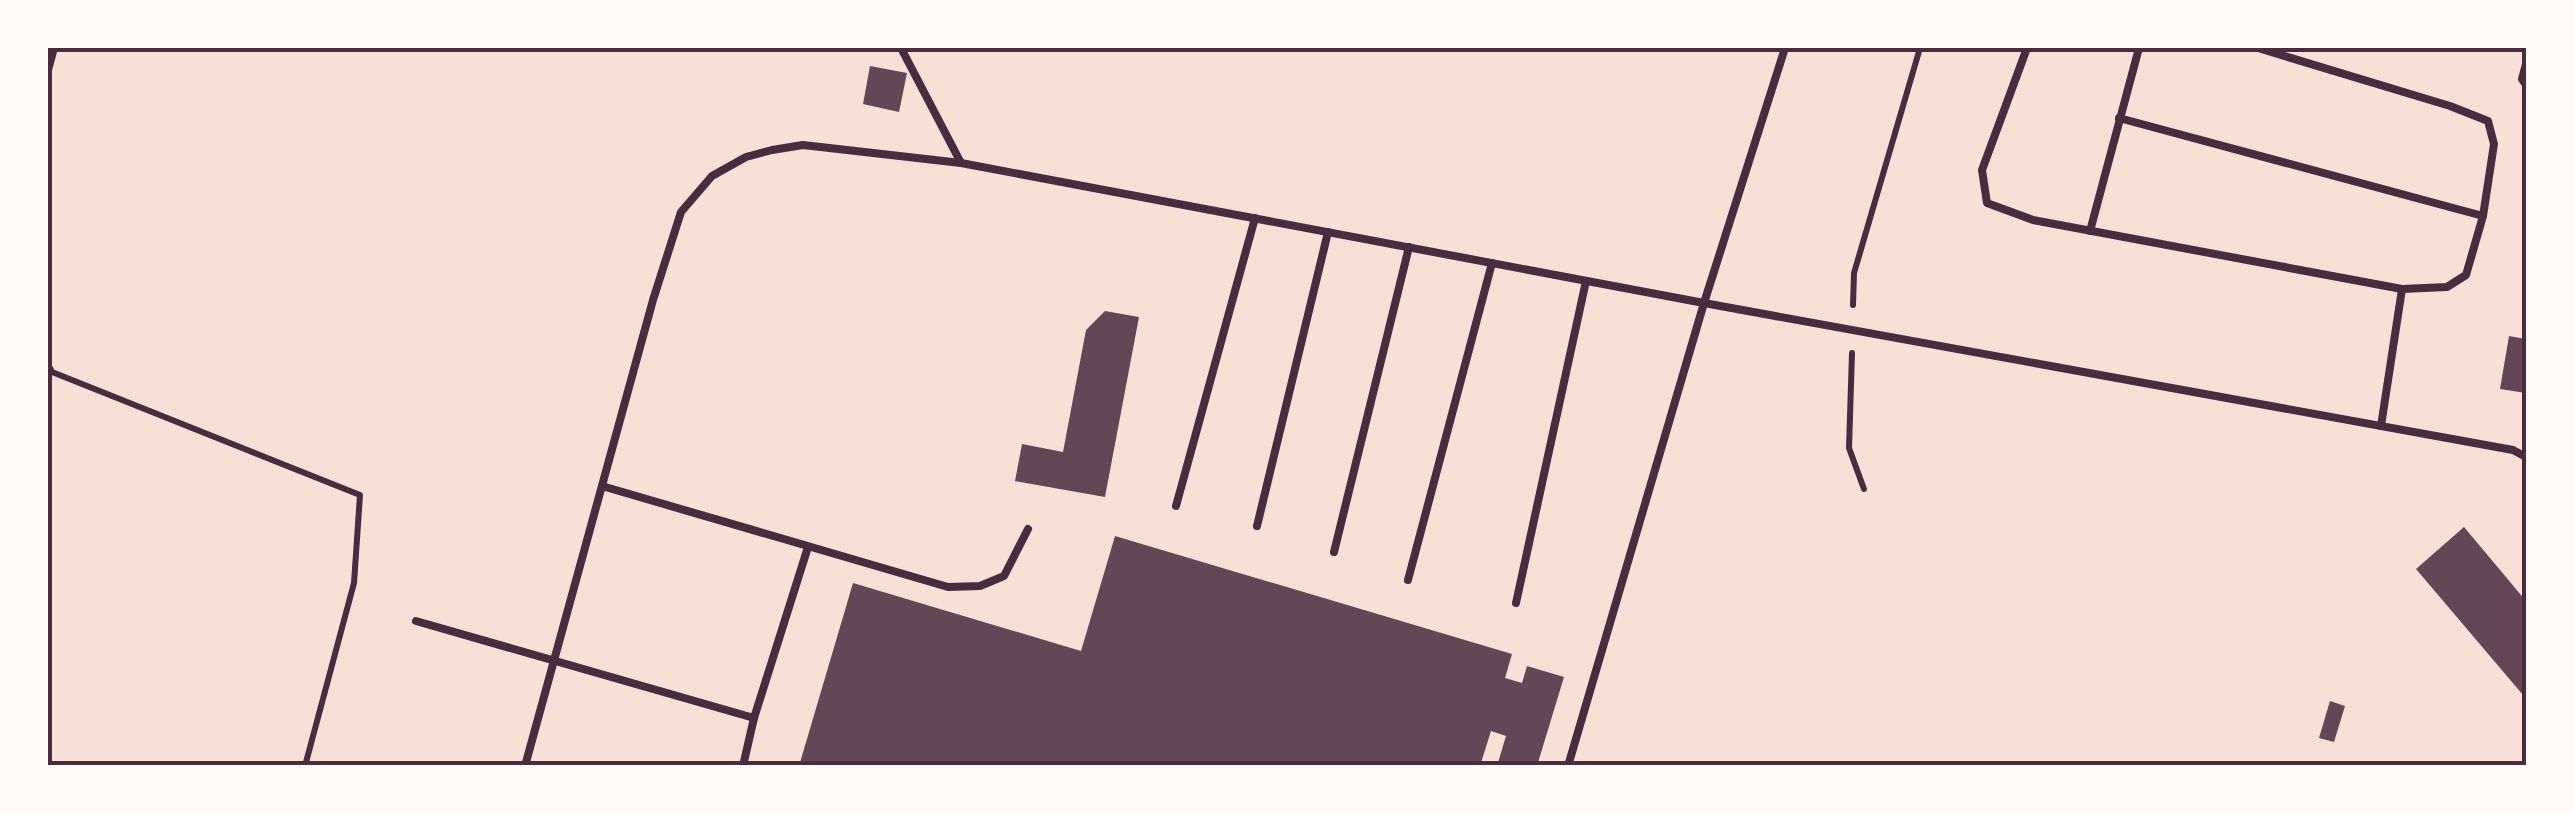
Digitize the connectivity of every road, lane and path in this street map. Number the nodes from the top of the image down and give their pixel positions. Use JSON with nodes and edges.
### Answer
{"nodes":[{"id":1,"x":54,"y":48,"type":"edge"},
{"id":2,"x":901,"y":48,"type":"edge"},
{"id":3,"x":1785,"y":48,"type":"edge"},
{"id":4,"x":1920,"y":48,"type":"edge"},
{"id":5,"x":2027,"y":48,"type":"edge"},
{"id":6,"x":2139,"y":48,"type":"edge"},
{"id":7,"x":2258,"y":48,"type":"edge"},
{"id":8,"x":2526,"y":64,"type":"edge"},
{"id":9,"x":48,"y":70,"type":"edge"},
{"id":10,"x":2526,"y":85,"type":"edge"},
{"id":11,"x":2119,"y":118,"type":"junction"},
{"id":12,"x":961,"y":163,"type":"junction"},
{"id":13,"x":2483,"y":216,"type":"junction"},
{"id":14,"x":1255,"y":218,"type":"junction"},
{"id":15,"x":2090,"y":230,"type":"junction"},
{"id":16,"x":1328,"y":232,"type":"junction"},
{"id":17,"x":1408,"y":247,"type":"junction"},
{"id":18,"x":1492,"y":263,"type":"junction"},
{"id":19,"x":1586,"y":280,"type":"junction"},
{"id":20,"x":2402,"y":289,"type":"junction"},
{"id":21,"x":1704,"y":303,"type":"junction"},
{"id":22,"x":1852,"y":330,"type":"junction"},
{"id":23,"x":48,"y":364,"type":"edge"},
{"id":24,"x":2381,"y":426,"type":"junction"},
{"id":25,"x":2526,"y":456,"type":"edge"},
{"id":26,"x":602,"y":486,"type":"junction"},
{"id":27,"x":1864,"y":489,"type":"dead end"},
{"id":28,"x":1176,"y":506,"type":"dead end"},
{"id":29,"x":1257,"y":526,"type":"dead end"},
{"id":30,"x":1028,"y":529,"type":"dead end"},
{"id":31,"x":808,"y":547,"type":"junction"},
{"id":32,"x":1334,"y":552,"type":"dead end"},
{"id":33,"x":1408,"y":580,"type":"dead end"},
{"id":34,"x":1516,"y":604,"type":"dead end"},
{"id":35,"x":416,"y":620,"type":"dead end"},
{"id":36,"x":553,"y":660,"type":"junction"},
{"id":37,"x":754,"y":718,"type":"junction"},
{"id":38,"x":305,"y":766,"type":"edge"},
{"id":39,"x":525,"y":766,"type":"edge"},
{"id":40,"x":742,"y":766,"type":"edge"},
{"id":41,"x":1568,"y":766,"type":"edge"}],
"edges":[{"from":1,"to":9,"type":"lane"},
{"from":2,"to":12,"type":"lane"},
{"from":3,"to":21,"type":"lane"},
{"from":4,"to":22,"type":"path"},
{"from":5,"to":15,"type":"lane"},
{"from":6,"to":11,"type":"lane"},
{"from":7,"to":13,"type":"lane"},
{"from":8,"to":10,"type":"lane"},
{"from":11,"to":13,"type":"lane"},
{"from":11,"to":15,"type":"lane"},
{"from":12,"to":14,"type":"lane"},
{"from":12,"to":26,"type":"lane"},
{"from":13,"to":20,"type":"lane"},
{"from":14,"to":16,"type":"lane"},
{"from":14,"to":28,"type":"lane"},
{"from":15,"to":20,"type":"lane"},
{"from":16,"to":17,"type":"lane"},
{"from":16,"to":29,"type":"lane"},
{"from":17,"to":18,"type":"lane"},
{"from":17,"to":32,"type":"lane"},
{"from":18,"to":19,"type":"lane"},
{"from":18,"to":33,"type":"lane"},
{"from":19,"to":21,"type":"lane"},
{"from":19,"to":34,"type":"lane"},
{"from":20,"to":24,"type":"lane"},
{"from":21,"to":22,"type":"lane"},
{"from":21,"to":41,"type":"lane"},
{"from":22,"to":24,"type":"lane"},
{"from":22,"to":27,"type":"path"},
{"from":23,"to":38,"type":"path"},
{"from":24,"to":25,"type":"lane"},
{"from":26,"to":31,"type":"lane"},
{"from":26,"to":36,"type":"lane"},
{"from":30,"to":31,"type":"lane"},
{"from":31,"to":37,"type":"lane"},
{"from":35,"to":36,"type":"lane"},
{"from":36,"to":37,"type":"lane"},
{"from":36,"to":39,"type":"lane"},
{"from":37,"to":40,"type":"lane"}]}
